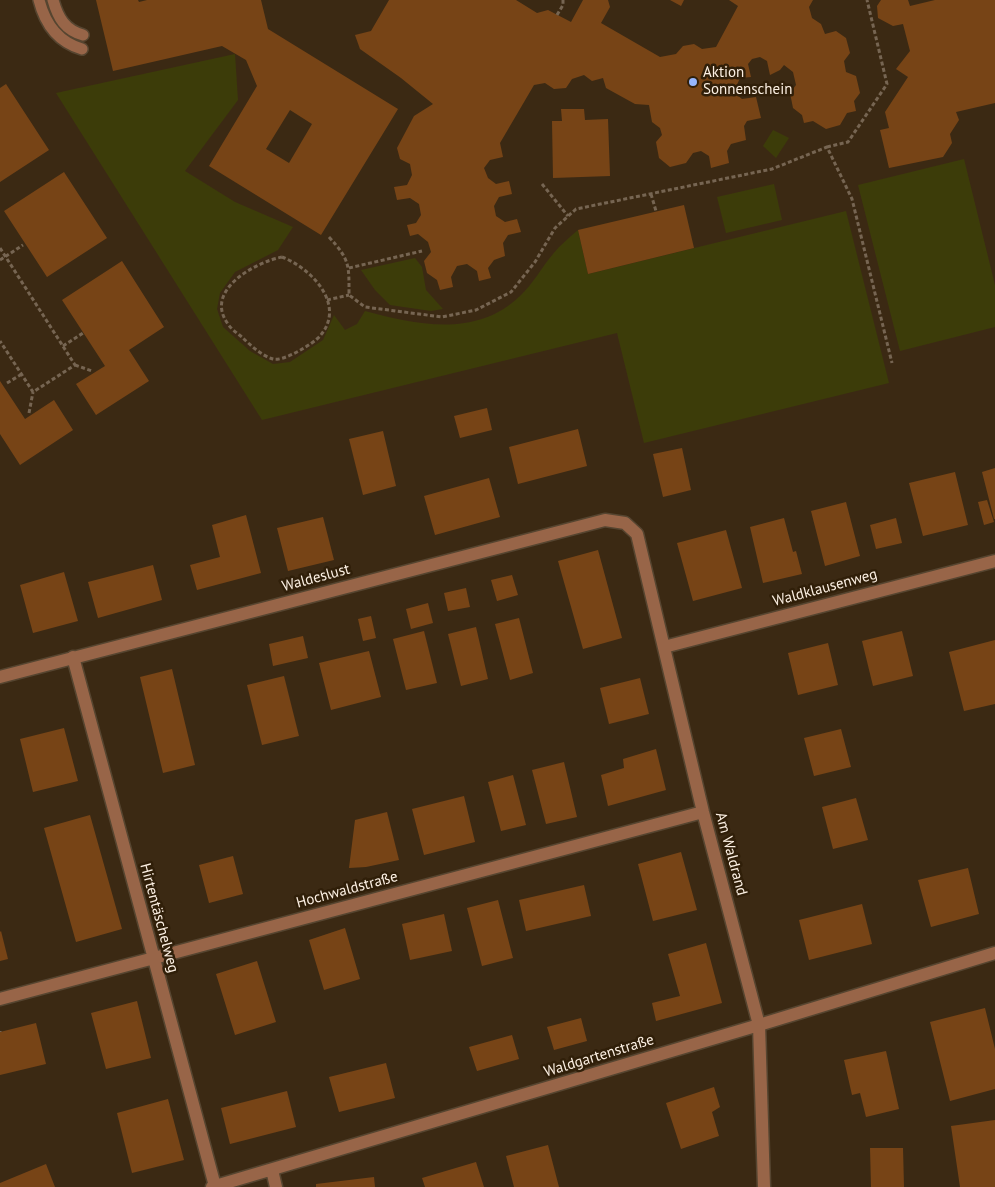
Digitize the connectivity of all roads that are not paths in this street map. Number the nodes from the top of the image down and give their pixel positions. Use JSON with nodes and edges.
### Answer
{"nodes":[{"id":1,"x":39,"y":0,"type":"edge"},
{"id":2,"x":53,"y":0,"type":"edge"},
{"id":3,"x":83,"y":35,"type":"dead end"},
{"id":4,"x":82,"y":49,"type":"dead end"},
{"id":5,"x":637,"y":534,"type":"joint"},
{"id":6,"x":995,"y":561,"type":"edge"},
{"id":7,"x":664,"y":647,"type":"junction"},
{"id":8,"x":73,"y":657,"type":"junction"},
{"id":9,"x":0,"y":677,"type":"edge"},
{"id":10,"x":703,"y":812,"type":"junction"},
{"id":11,"x":995,"y":953,"type":"edge"},
{"id":12,"x":153,"y":960,"type":"junction"},
{"id":13,"x":0,"y":999,"type":"edge"},
{"id":14,"x":759,"y":1026,"type":"junction"},
{"id":15,"x":272,"y":1170,"type":"junction"},
{"id":16,"x":214,"y":1186,"type":"edge"},
{"id":17,"x":276,"y":1187,"type":"edge"},
{"id":18,"x":764,"y":1187,"type":"edge"}],
"edges":[{"from":1,"to":4,"type":"lane"},
{"from":2,"to":3,"type":"lane"},
{"from":5,"to":7,"type":"street","name":"Am Waldrand"},
{"from":5,"to":8,"type":"street","name":"Waldeslust"},
{"from":6,"to":7,"type":"street","name":"Waldklausenweg"},
{"from":7,"to":10,"type":"street","name":"Am Waldrand"},
{"from":8,"to":9,"type":"street","name":"Waldeslust"},
{"from":8,"to":12,"type":"street","name":"Hirtentäschelweg"},
{"from":10,"to":12,"type":"street","name":"Hochwaldstraße"},
{"from":10,"to":14,"type":"street","name":"Am Waldrand"},
{"from":11,"to":14,"type":"street","name":"Waldgartenstraße"},
{"from":12,"to":13,"type":"street","name":"Hochwaldstraße"},
{"from":12,"to":16,"type":"street","name":"Hirtentäschelweg"},
{"from":14,"to":15,"type":"street","name":"Waldgartenstraße"},
{"from":14,"to":18,"type":"street","name":"Am Waldrand"},
{"from":15,"to":16,"type":"street","name":"Waldgartenstraße"},
{"from":15,"to":17,"type":"street"}]}
